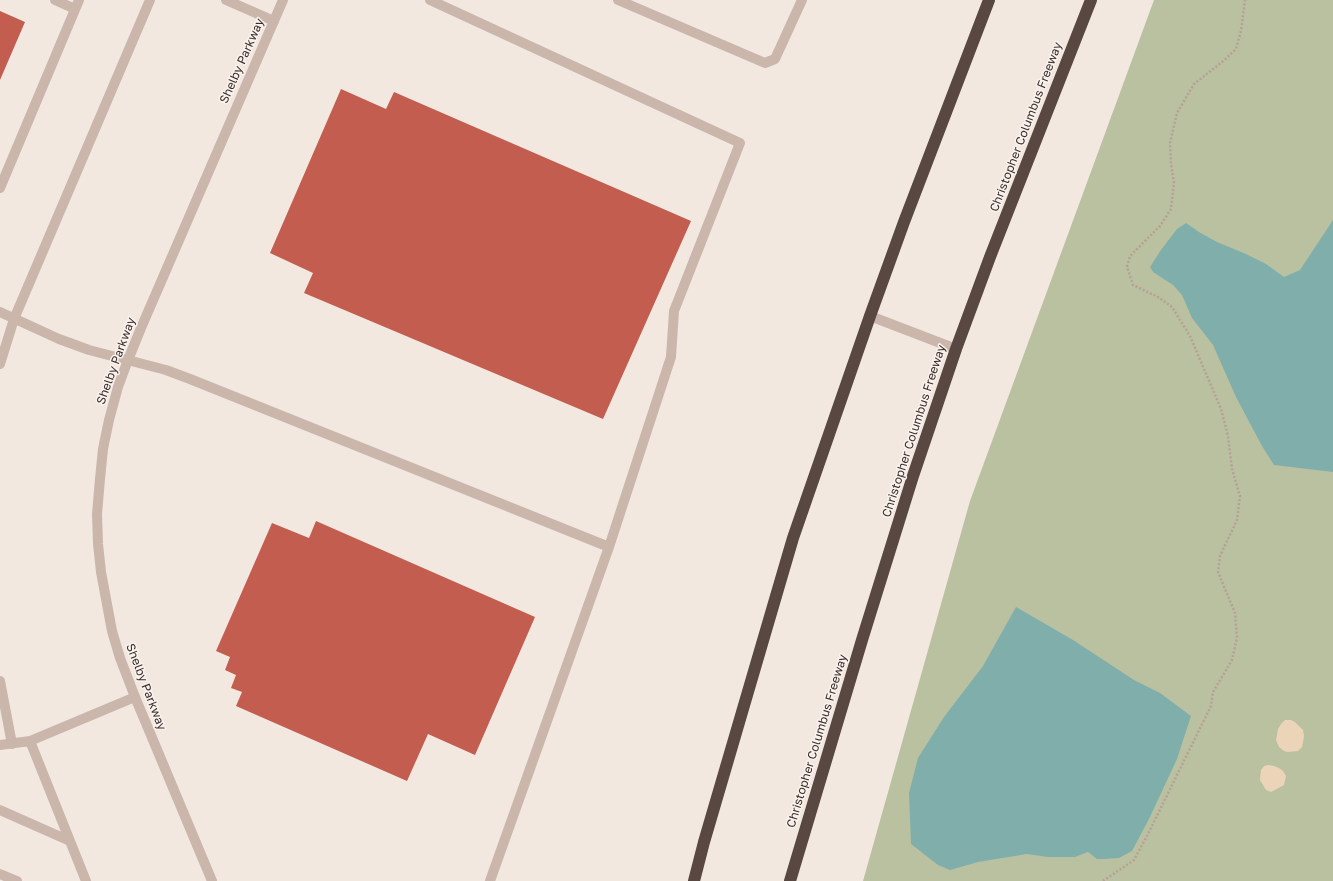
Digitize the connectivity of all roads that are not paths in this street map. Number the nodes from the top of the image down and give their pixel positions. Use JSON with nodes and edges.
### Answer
{"nodes":[{"id":1,"x":55,"y":0,"type":"edge"},
{"id":2,"x":150,"y":0,"type":"edge"},
{"id":3,"x":226,"y":0,"type":"edge"},
{"id":4,"x":284,"y":0,"type":"edge"},
{"id":5,"x":430,"y":0,"type":"edge"},
{"id":6,"x":618,"y":0,"type":"edge"},
{"id":7,"x":802,"y":0,"type":"edge"},
{"id":8,"x":989,"y":0,"type":"edge"},
{"id":9,"x":1091,"y":0,"type":"edge"},
{"id":10,"x":77,"y":4,"type":"edge"},
{"id":11,"x":274,"y":21,"type":"junction"},
{"id":12,"x":0,"y":188,"type":"edge"},
{"id":13,"x":0,"y":312,"type":"edge"},
{"id":14,"x":870,"y":316,"type":"junction"},
{"id":15,"x":14,"y":319,"type":"junction"},
{"id":16,"x":956,"y":349,"type":"junction"},
{"id":17,"x":128,"y":360,"type":"junction"},
{"id":18,"x":0,"y":364,"type":"edge"},
{"id":19,"x":609,"y":547,"type":"junction"},
{"id":20,"x":0,"y":681,"type":"edge"},
{"id":21,"x":135,"y":697,"type":"junction"},
{"id":22,"x":30,"y":741,"type":"junction"},
{"id":23,"x":12,"y":744,"type":"junction"},
{"id":24,"x":0,"y":745,"type":"edge"},
{"id":25,"x":0,"y":810,"type":"edge"},
{"id":26,"x":70,"y":841,"type":"junction"},
{"id":27,"x":0,"y":874,"type":"edge"},
{"id":28,"x":17,"y":881,"type":"edge"},
{"id":29,"x":86,"y":881,"type":"edge"},
{"id":30,"x":212,"y":881,"type":"edge"},
{"id":31,"x":490,"y":881,"type":"edge"},
{"id":32,"x":694,"y":881,"type":"edge"},
{"id":33,"x":790,"y":881,"type":"edge"}],
"edges":[{"from":1,"to":10,"type":"street"},
{"from":2,"to":15,"type":"street"},
{"from":3,"to":11,"type":"street"},
{"from":4,"to":11,"type":"street","name":"Shelby Parkway"},
{"from":5,"to":19,"type":"street"},
{"from":6,"to":7,"type":"street"},
{"from":8,"to":14,"type":"highway"},
{"from":9,"to":16,"type":"highway","name":"Christopher Columbus Freeway"},
{"from":10,"to":12,"type":"street"},
{"from":11,"to":17,"type":"street","name":"Shelby Parkway"},
{"from":13,"to":15,"type":"street"},
{"from":14,"to":16,"type":"street"},
{"from":14,"to":32,"type":"highway"},
{"from":15,"to":17,"type":"street"},
{"from":15,"to":18,"type":"street"},
{"from":16,"to":33,"type":"highway","name":"Christopher Columbus Freeway"},
{"from":17,"to":19,"type":"street"},
{"from":17,"to":21,"type":"street","name":"Shelby Parkway"},
{"from":19,"to":31,"type":"street"},
{"from":20,"to":23,"type":"street"},
{"from":21,"to":22,"type":"street"},
{"from":21,"to":30,"type":"street","name":"Shelby Parkway"},
{"from":22,"to":23,"type":"street"},
{"from":22,"to":26,"type":"street"},
{"from":23,"to":24,"type":"street"},
{"from":25,"to":26,"type":"street"},
{"from":26,"to":29,"type":"street"},
{"from":27,"to":28,"type":"street"}]}
